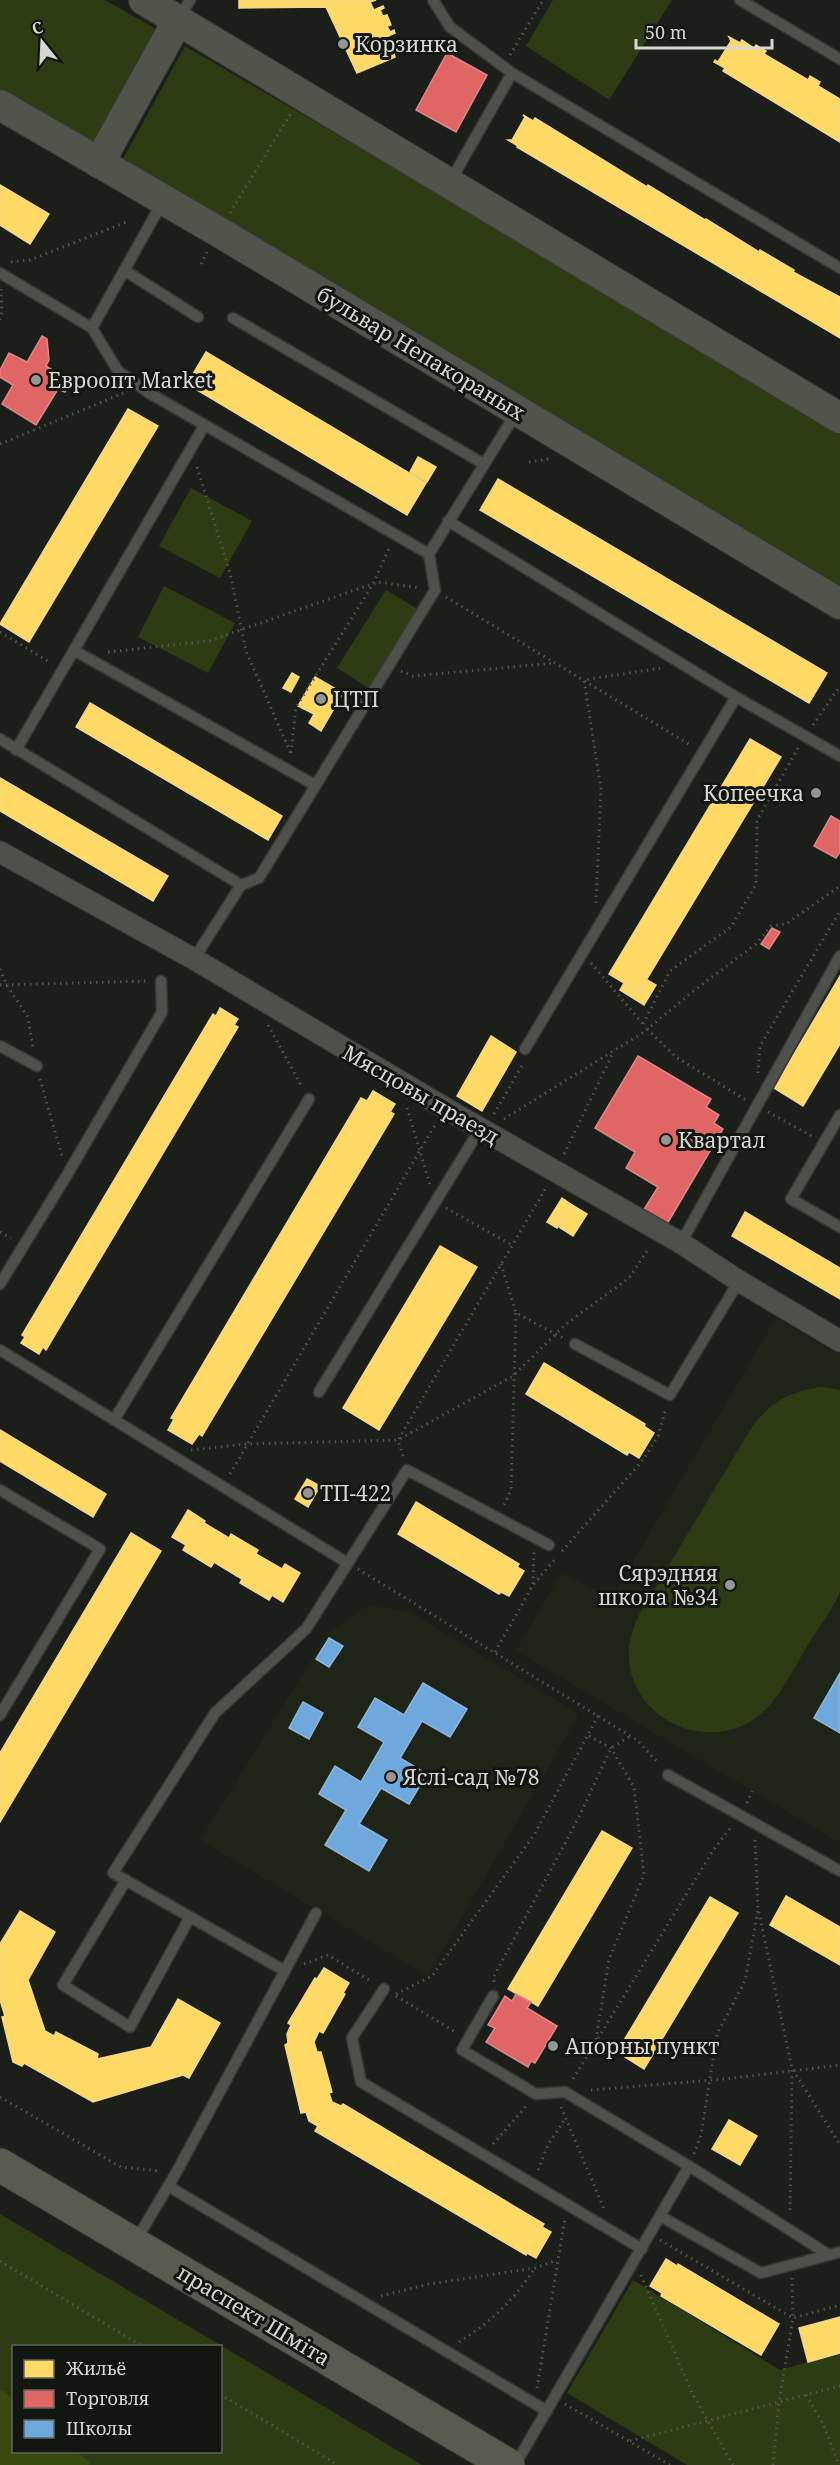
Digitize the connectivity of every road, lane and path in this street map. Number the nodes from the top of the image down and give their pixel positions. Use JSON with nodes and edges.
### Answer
{"nodes":[{"id":1,"x":144,"y":0,"type":"edge"},
{"id":2,"x":433,"y":0,"type":"edge"},
{"id":3,"x":543,"y":0,"type":"edge"},
{"id":4,"x":740,"y":0,"type":"edge"},
{"id":5,"x":184,"y":10,"type":"edge"},
{"id":6,"x":840,"y":59,"type":"edge"},
{"id":7,"x":508,"y":70,"type":"junction"},
{"id":8,"x":302,"y":95,"type":"junction"},
{"id":9,"x":0,"y":105,"type":"edge"},
{"id":10,"x":99,"y":163,"type":"junction"},
{"id":11,"x":450,"y":182,"type":"junction"},
{"id":12,"x":163,"y":201,"type":"junction"},
{"id":13,"x":129,"y":221,"type":"dead end"},
{"id":14,"x":219,"y":232,"type":"junction"},
{"id":15,"x":10,"y":262,"type":"dead end"},
{"id":16,"x":840,"y":268,"type":"edge"},
{"id":17,"x":124,"y":270,"type":"junction"},
{"id":18,"x":0,"y":273,"type":"edge"},
{"id":19,"x":1,"y":285,"type":"edge"},
{"id":20,"x":198,"y":317,"type":"dead end"},
{"id":21,"x":233,"y":318,"type":"dead end"},
{"id":22,"x":0,"y":320,"type":"edge"},
{"id":23,"x":92,"y":328,"type":"junction"},
{"id":24,"x":140,"y":387,"type":"junction"},
{"id":25,"x":518,"y":410,"type":"junction"},
{"id":26,"x":840,"y":418,"type":"edge"},
{"id":27,"x":204,"y":426,"type":"junction"},
{"id":28,"x":0,"y":444,"type":"edge"},
{"id":29,"x":191,"y":448,"type":"junction"},
{"id":30,"x":484,"y":464,"type":"junction"},
{"id":31,"x":448,"y":520,"type":"junction"},
{"id":32,"x":395,"y":536,"type":"junction"},
{"id":33,"x":429,"y":554,"type":"junction"},
{"id":34,"x":373,"y":584,"type":"junction"},
{"id":35,"x":435,"y":590,"type":"junction"},
{"id":36,"x":840,"y":604,"type":"edge"},
{"id":37,"x":242,"y":631,"type":"junction"},
{"id":38,"x":0,"y":632,"type":"edge"},
{"id":39,"x":79,"y":653,"type":"junction"},
{"id":40,"x":555,"y":663,"type":"junction"},
{"id":41,"x":684,"y":665,"type":"junction"},
{"id":42,"x":388,"y":666,"type":"junction"},
{"id":43,"x":63,"y":670,"type":"junction"},
{"id":44,"x":584,"y":681,"type":"junction"},
{"id":45,"x":840,"y":686,"type":"edge"},
{"id":46,"x":736,"y":697,"type":"junction"},
{"id":47,"x":805,"y":736,"type":"junction"},
{"id":48,"x":0,"y":739,"type":"edge"},
{"id":49,"x":16,"y":750,"type":"junction"},
{"id":50,"x":703,"y":753,"type":"junction"},
{"id":51,"x":291,"y":754,"type":"junction"},
{"id":52,"x":840,"y":756,"type":"edge"},
{"id":53,"x":301,"y":777,"type":"junction"},
{"id":54,"x":315,"y":785,"type":"junction"},
{"id":55,"x":0,"y":852,"type":"edge"},
{"id":56,"x":241,"y":885,"type":"junction"},
{"id":57,"x":840,"y":886,"type":"edge"},
{"id":58,"x":840,"y":911,"type":"edge"},
{"id":59,"x":594,"y":933,"type":"junction"},
{"id":60,"x":582,"y":953,"type":"junction"},
{"id":61,"x":840,"y":956,"type":"edge"},
{"id":62,"x":194,"y":959,"type":"junction"},
{"id":63,"x":161,"y":981,"type":"joint"},
{"id":64,"x":0,"y":984,"type":"edge"},
{"id":65,"x":249,"y":992,"type":"junction"},
{"id":66,"x":643,"y":1024,"type":"junction"},
{"id":67,"x":648,"y":1029,"type":"junction"},
{"id":68,"x":0,"y":1046,"type":"edge"},
{"id":69,"x":525,"y":1048,"type":"joint"},
{"id":70,"x":614,"y":1051,"type":"junction"},
{"id":71,"x":36,"y":1066,"type":"dead end"},
{"id":72,"x":399,"y":1081,"type":"junction"},
{"id":73,"x":309,"y":1100,"type":"joint"},
{"id":74,"x":757,"y":1106,"type":"junction"},
{"id":75,"x":445,"y":1108,"type":"junction"},
{"id":76,"x":840,"y":1115,"type":"edge"},
{"id":77,"x":482,"y":1130,"type":"junction"},
{"id":78,"x":824,"y":1142,"type":"junction"},
{"id":79,"x":420,"y":1149,"type":"junction"},
{"id":80,"x":556,"y":1172,"type":"junction"},
{"id":81,"x":435,"y":1202,"type":"junction"},
{"id":82,"x":840,"y":1227,"type":"edge"},
{"id":83,"x":660,"y":1231,"type":"junction"},
{"id":84,"x":681,"y":1243,"type":"junction"},
{"id":85,"x":513,"y":1245,"type":"junction"},
{"id":86,"x":501,"y":1264,"type":"junction"},
{"id":87,"x":739,"y":1281,"type":"junction"},
{"id":88,"x":0,"y":1284,"type":"edge"},
{"id":89,"x":516,"y":1313,"type":"junction"},
{"id":90,"x":555,"y":1335,"type":"junction"},
{"id":91,"x":840,"y":1341,"type":"edge"},
{"id":92,"x":575,"y":1344,"type":"joint"},
{"id":93,"x":0,"y":1350,"type":"edge"},
{"id":94,"x":513,"y":1376,"type":"junction"},
{"id":95,"x":319,"y":1392,"type":"dead end"},
{"id":96,"x":670,"y":1395,"type":"junction"},
{"id":97,"x":114,"y":1420,"type":"junction"},
{"id":98,"x":398,"y":1440,"type":"junction"},
{"id":99,"x":247,"y":1444,"type":"junction"},
{"id":100,"x":168,"y":1453,"type":"junction"},
{"id":101,"x":407,"y":1470,"type":"junction"},
{"id":102,"x":222,"y":1486,"type":"junction"},
{"id":103,"x":0,"y":1490,"type":"edge"},
{"id":104,"x":498,"y":1518,"type":"junction"},
{"id":105,"x":534,"y":1537,"type":"junction"},
{"id":106,"x":549,"y":1545,"type":"dead end"},
{"id":107,"x":346,"y":1562,"type":"junction"},
{"id":108,"x":533,"y":1585,"type":"junction"},
{"id":109,"x":495,"y":1652,"type":"junction"},
{"id":110,"x":0,"y":1716,"type":"edge"},
{"id":111,"x":598,"y":1716,"type":"junction"},
{"id":112,"x":588,"y":1736,"type":"junction"},
{"id":113,"x":630,"y":1736,"type":"junction"},
{"id":114,"x":611,"y":1748,"type":"junction"},
{"id":115,"x":668,"y":1774,"type":"joint"},
{"id":116,"x":752,"y":1791,"type":"dead end"},
{"id":117,"x":742,"y":1814,"type":"junction"},
{"id":118,"x":754,"y":1821,"type":"junction"},
{"id":119,"x":840,"y":1871,"type":"edge"},
{"id":120,"x":126,"y":1880,"type":"junction"},
{"id":121,"x":758,"y":1908,"type":"junction"},
{"id":122,"x":316,"y":1913,"type":"dead end"},
{"id":123,"x":190,"y":1917,"type":"junction"},
{"id":124,"x":285,"y":1971,"type":"junction"},
{"id":125,"x":384,"y":1989,"type":"dead end"},
{"id":126,"x":394,"y":1995,"type":"dead end"},
{"id":127,"x":493,"y":1996,"type":"joint"},
{"id":128,"x":595,"y":2042,"type":"junction"},
{"id":129,"x":840,"y":2065,"type":"edge"},
{"id":130,"x":792,"y":2069,"type":"junction"},
{"id":131,"x":710,"y":2081,"type":"junction"},
{"id":132,"x":565,"y":2092,"type":"junction"},
{"id":133,"x":536,"y":2094,"type":"junction"},
{"id":134,"x":565,"y":2119,"type":"junction"},
{"id":135,"x":840,"y":2145,"type":"edge"},
{"id":136,"x":484,"y":2155,"type":"junction"},
{"id":137,"x":0,"y":2165,"type":"edge"},
{"id":138,"x":689,"y":2166,"type":"junction"},
{"id":139,"x":533,"y":2184,"type":"junction"},
{"id":140,"x":168,"y":2186,"type":"junction"},
{"id":141,"x":567,"y":2204,"type":"junction"},
{"id":142,"x":660,"y":2216,"type":"junction"},
{"id":143,"x":789,"y":2229,"type":"junction"},
{"id":144,"x":614,"y":2233,"type":"junction"},
{"id":145,"x":650,"y":2235,"type":"junction"},
{"id":146,"x":134,"y":2244,"type":"junction"},
{"id":147,"x":642,"y":2249,"type":"junction"},
{"id":148,"x":835,"y":2254,"type":"edge"},
{"id":149,"x":558,"y":2259,"type":"junction"},
{"id":150,"x":0,"y":2261,"type":"edge"},
{"id":151,"x":635,"y":2261,"type":"junction"},
{"id":152,"x":792,"y":2266,"type":"junction"},
{"id":153,"x":534,"y":2268,"type":"junction"},
{"id":154,"x":377,"y":2297,"type":"dead end"},
{"id":155,"x":840,"y":2305,"type":"edge"},
{"id":156,"x":794,"y":2318,"type":"junction"},
{"id":157,"x":457,"y":2343,"type":"dead end"},
{"id":158,"x":140,"y":2345,"type":"edge"},
{"id":159,"x":840,"y":2386,"type":"edge"},
{"id":160,"x":537,"y":2388,"type":"dead end"},
{"id":161,"x":222,"y":2395,"type":"edge"},
{"id":162,"x":806,"y":2395,"type":"junction"},
{"id":163,"x":779,"y":2402,"type":"junction"},
{"id":164,"x":546,"y":2411,"type":"junction"},
{"id":165,"x":708,"y":2421,"type":"junction"},
{"id":166,"x":630,"y":2441,"type":"dead end"},
{"id":167,"x":338,"y":2465,"type":"edge"},
{"id":168,"x":508,"y":2465,"type":"edge"},
{"id":169,"x":515,"y":2465,"type":"edge"},
{"id":170,"x":733,"y":2465,"type":"edge"},
{"id":171,"x":773,"y":2465,"type":"edge"},
{"id":172,"x":839,"y":2465,"type":"edge"}],
"edges":[{"from":1,"to":5,"type":"main road"},
{"from":2,"to":7,"type":"lane"},
{"from":3,"to":7,"type":"path"},
{"from":4,"to":6,"type":"lane"},
{"from":5,"to":8,"type":"main road"},
{"from":5,"to":10,"type":"main road"},
{"from":7,"to":11,"type":"lane"},
{"from":7,"to":16,"type":"lane"},
{"from":8,"to":11,"type":"main road"},
{"from":8,"to":14,"type":"path"},
{"from":9,"to":10,"type":"main road","name":"бульвар Непакораных"},
{"from":10,"to":12,"type":"main road","name":"бульвар Непакораных"},
{"from":11,"to":26,"type":"main road"},
{"from":12,"to":14,"type":"main road","name":"бульвар Непакораных"},
{"from":12,"to":17,"type":"lane"},
{"from":13,"to":15,"type":"path"},
{"from":14,"to":25,"type":"main road","name":"бульвар Непакораных"},
{"from":17,"to":20,"type":"lane"},
{"from":17,"to":23,"type":"lane"},
{"from":18,"to":23,"type":"lane"},
{"from":19,"to":22,"type":"path"},
{"from":21,"to":30,"type":"lane"},
{"from":23,"to":24,"type":"lane"},
{"from":24,"to":27,"type":"lane"},
{"from":24,"to":28,"type":"path"},
{"from":25,"to":30,"type":"lane"},
{"from":25,"to":36,"type":"main road","name":"бульвар Непакораных"},
{"from":27,"to":29,"type":"lane"},
{"from":27,"to":32,"type":"lane"},
{"from":29,"to":37,"type":"path"},
{"from":29,"to":39,"type":"lane"},
{"from":30,"to":31,"type":"lane"},
{"from":31,"to":33,"type":"lane"},
{"from":31,"to":41,"type":"lane"},
{"from":32,"to":33,"type":"lane"},
{"from":32,"to":34,"type":"path"},
{"from":33,"to":35,"type":"lane"},
{"from":34,"to":35,"type":"path"},
{"from":34,"to":37,"type":"path"},
{"from":34,"to":51,"type":"path"},
{"from":35,"to":40,"type":"path"},
{"from":35,"to":42,"type":"lane"},
{"from":37,"to":39,"type":"path"},
{"from":37,"to":51,"type":"path"},
{"from":38,"to":43,"type":"path"},
{"from":39,"to":43,"type":"lane"},
{"from":39,"to":53,"type":"lane"},
{"from":40,"to":42,"type":"path"},
{"from":40,"to":44,"type":"path"},
{"from":41,"to":44,"type":"path"},
{"from":41,"to":46,"type":"lane"},
{"from":42,"to":54,"type":"lane"},
{"from":43,"to":49,"type":"lane"},
{"from":44,"to":50,"type":"path"},
{"from":44,"to":59,"type":"path"},
{"from":45,"to":47,"type":"path"},
{"from":46,"to":47,"type":"lane"},
{"from":46,"to":50,"type":"lane"},
{"from":47,"to":52,"type":"lane"},
{"from":47,"to":66,"type":"path"},
{"from":48,"to":49,"type":"lane"},
{"from":49,"to":56,"type":"lane"},
{"from":50,"to":59,"type":"lane"},
{"from":51,"to":53,"type":"path"},
{"from":53,"to":54,"type":"lane"},
{"from":54,"to":56,"type":"lane"},
{"from":55,"to":62,"type":"street","name":"Мясцовы праезд"},
{"from":56,"to":62,"type":"lane"},
{"from":57,"to":67,"type":"path"},
{"from":58,"to":74,"type":"path"},
{"from":59,"to":60,"type":"lane"},
{"from":60,"to":66,"type":"path"},
{"from":60,"to":69,"type":"lane"},
{"from":61,"to":74,"type":"lane"},
{"from":62,"to":65,"type":"street","name":"Мясцовы праезд"},
{"from":63,"to":64,"type":"path"},
{"from":63,"to":88,"type":"lane"},
{"from":65,"to":72,"type":"street","name":"Мясцовы праезд"},
{"from":65,"to":73,"type":"path"},
{"from":66,"to":67,"type":"path"},
{"from":67,"to":70,"type":"path"},
{"from":67,"to":74,"type":"path"},
{"from":68,"to":71,"type":"lane"},
{"from":69,"to":77,"type":"path"},
{"from":70,"to":77,"type":"path"},
{"from":70,"to":80,"type":"path"},
{"from":72,"to":75,"type":"street","name":"Мясцовы праезд"},
{"from":72,"to":79,"type":"path"},
{"from":73,"to":97,"type":"lane"},
{"from":74,"to":78,"type":"path"},
{"from":74,"to":84,"type":"lane"},
{"from":75,"to":77,"type":"street","name":"Мясцовы праезд"},
{"from":75,"to":79,"type":"path"},
{"from":76,"to":78,"type":"lane"},
{"from":77,"to":80,"type":"street","name":"Мясцовы праезд"},
{"from":77,"to":81,"type":"lane"},
{"from":78,"to":82,"type":"lane"},
{"from":79,"to":81,"type":"path"},
{"from":79,"to":99,"type":"path"},
{"from":80,"to":83,"type":"street","name":"Мясцовы праезд"},
{"from":80,"to":85,"type":"path"},
{"from":81,"to":85,"type":"path"},
{"from":81,"to":95,"type":"lane"},
{"from":83,"to":84,"type":"street","name":"Мясцовы праезд"},
{"from":83,"to":90,"type":"path"},
{"from":84,"to":87,"type":"street","name":"Мясцовы праезд"},
{"from":85,"to":86,"type":"path"},
{"from":86,"to":89,"type":"path"},
{"from":86,"to":98,"type":"path"},
{"from":87,"to":91,"type":"street","name":"Мясцовы праезд"},
{"from":87,"to":96,"type":"lane"},
{"from":89,"to":90,"type":"path"},
{"from":89,"to":94,"type":"path"},
{"from":90,"to":92,"type":"path"},
{"from":90,"to":94,"type":"path"},
{"from":92,"to":96,"type":"lane"},
{"from":93,"to":97,"type":"lane"},
{"from":94,"to":98,"type":"path"},
{"from":94,"to":104,"type":"path"},
{"from":96,"to":108,"type":"path"},
{"from":97,"to":100,"type":"lane"},
{"from":98,"to":99,"type":"path"},
{"from":98,"to":101,"type":"path"},
{"from":99,"to":100,"type":"path"},
{"from":99,"to":102,"type":"path"},
{"from":100,"to":102,"type":"lane"},
{"from":101,"to":104,"type":"lane"},
{"from":101,"to":107,"type":"lane"},
{"from":102,"to":107,"type":"lane"},
{"from":103,"to":110,"type":"lane"},
{"from":104,"to":105,"type":"lane"},
{"from":105,"to":106,"type":"lane"},
{"from":105,"to":108,"type":"path"},
{"from":107,"to":109,"type":"path"},
{"from":107,"to":120,"type":"lane"},
{"from":108,"to":109,"type":"path"},
{"from":109,"to":111,"type":"path"},
{"from":111,"to":112,"type":"path"},
{"from":111,"to":113,"type":"path"},
{"from":112,"to":114,"type":"path"},
{"from":112,"to":126,"type":"path"},
{"from":113,"to":114,"type":"path"},
{"from":113,"to":115,"type":"path"},
{"from":114,"to":127,"type":"path"},
{"from":114,"to":128,"type":"path"},
{"from":115,"to":117,"type":"lane"},
{"from":116,"to":117,"type":"path"},
{"from":117,"to":118,"type":"lane"},
{"from":117,"to":128,"type":"path"},
{"from":118,"to":119,"type":"lane"},
{"from":118,"to":121,"type":"path"},
{"from":120,"to":123,"type":"lane"},
{"from":120,"to":123,"type":"lane"},
{"from":121,"to":130,"type":"path"},
{"from":121,"to":131,"type":"path"},
{"from":122,"to":124,"type":"lane"},
{"from":123,"to":124,"type":"lane"},
{"from":124,"to":140,"type":"lane"},
{"from":125,"to":136,"type":"lane"},
{"from":127,"to":133,"type":"lane"},
{"from":128,"to":132,"type":"path"},
{"from":129,"to":130,"type":"path"},
{"from":130,"to":131,"type":"path"},
{"from":130,"to":135,"type":"path"},
{"from":130,"to":143,"type":"path"},
{"from":131,"to":132,"type":"path"},
{"from":131,"to":138,"type":"path"},
{"from":132,"to":133,"type":"lane"},
{"from":132,"to":134,"type":"path"},
{"from":132,"to":138,"type":"lane"},
{"from":133,"to":136,"type":"path"},
{"from":134,"to":139,"type":"path"},
{"from":134,"to":144,"type":"path"},
{"from":136,"to":139,"type":"lane"},
{"from":137,"to":146,"type":"main road","name":"праспект Шміта"},
{"from":138,"to":142,"type":"lane"},
{"from":138,"to":143,"type":"lane"},
{"from":139,"to":141,"type":"lane"},
{"from":140,"to":146,"type":"lane"},
{"from":140,"to":164,"type":"lane"},
{"from":141,"to":144,"type":"lane"},
{"from":141,"to":149,"type":"path"},
{"from":142,"to":145,"type":"lane"},
{"from":142,"to":152,"type":"lane"},
{"from":143,"to":148,"type":"lane"},
{"from":144,"to":147,"type":"lane"},
{"from":145,"to":147,"type":"lane"},
{"from":145,"to":156,"type":"path"},
{"from":146,"to":168,"type":"main road","name":"праспект Шміта"},
{"from":147,"to":151,"type":"lane"},
{"from":148,"to":152,"type":"lane"},
{"from":149,"to":153,"type":"path"},
{"from":149,"to":160,"type":"path"},
{"from":150,"to":158,"type":"path"},
{"from":151,"to":164,"type":"lane"},
{"from":151,"to":165,"type":"path"},
{"from":152,"to":156,"type":"path"},
{"from":153,"to":154,"type":"path"},
{"from":153,"to":157,"type":"path"},
{"from":155,"to":156,"type":"path"},
{"from":156,"to":163,"type":"path"},
{"from":159,"to":162,"type":"path"},
{"from":161,"to":167,"type":"path"},
{"from":162,"to":163,"type":"path"},
{"from":162,"to":172,"type":"path"},
{"from":163,"to":165,"type":"path"},
{"from":163,"to":171,"type":"path"},
{"from":164,"to":169,"type":"lane"},
{"from":165,"to":166,"type":"path"},
{"from":165,"to":170,"type":"path"}]}
